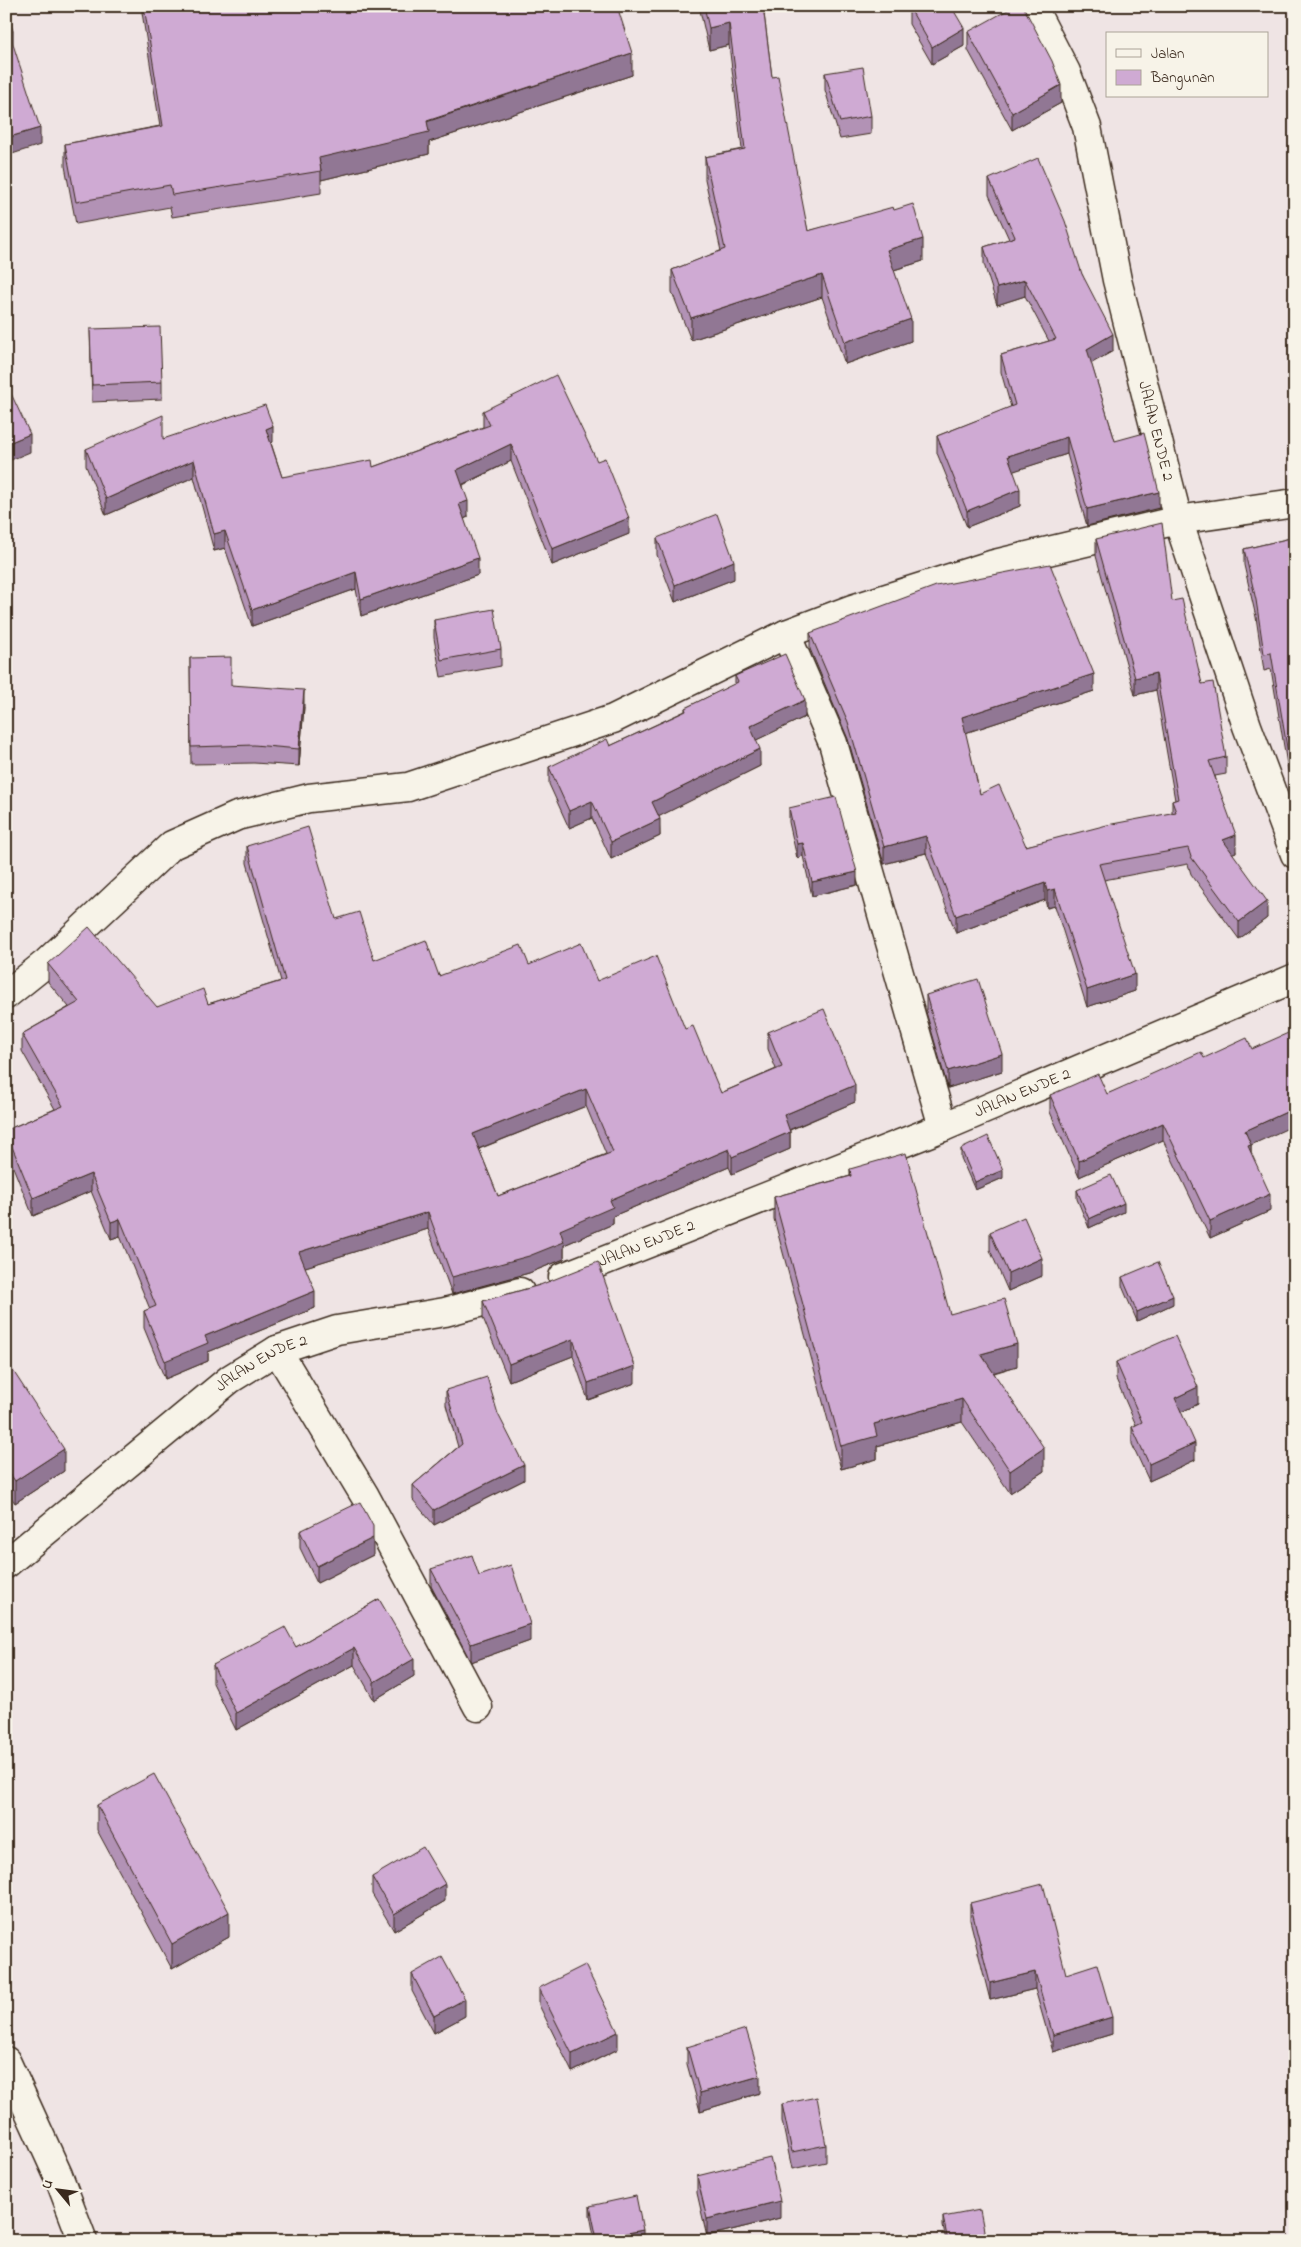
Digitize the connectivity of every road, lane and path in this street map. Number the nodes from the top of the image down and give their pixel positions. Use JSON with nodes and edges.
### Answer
{"nodes":[{"id":1,"x":1032,"y":6,"type":"edge"},
{"id":2,"x":1295,"y":503,"type":"edge"},
{"id":3,"x":1178,"y":520,"type":"junction"},
{"id":4,"x":786,"y":634,"type":"junction"},
{"id":5,"x":1295,"y":854,"type":"edge"},
{"id":6,"x":1295,"y":978,"type":"edge"},
{"id":7,"x":6,"y":995,"type":"edge"},
{"id":8,"x":944,"y":1127,"type":"junction"},
{"id":9,"x":277,"y":1350,"type":"junction"},
{"id":10,"x":6,"y":1564,"type":"edge"},
{"id":11,"x":478,"y":1707,"type":"dead end"},
{"id":12,"x":6,"y":2062,"type":"edge"},
{"id":13,"x":83,"y":2241,"type":"edge"}],
"edges":[{"from":1,"to":3,"type":"street","name":"JALAN ENDE 2"},
{"from":2,"to":3,"type":"street"},
{"from":3,"to":4,"type":"street"},
{"from":3,"to":5,"type":"street","name":"JALAN ENDE 2"},
{"from":4,"to":7,"type":"street"},
{"from":4,"to":8,"type":"street"},
{"from":6,"to":8,"type":"street","name":"JALAN ENDE 2"},
{"from":8,"to":9,"type":"street","name":"JALAN ENDE 2"},
{"from":9,"to":10,"type":"street","name":"JALAN ENDE 2"},
{"from":9,"to":11,"type":"street"},
{"from":12,"to":13,"type":"street"}]}
